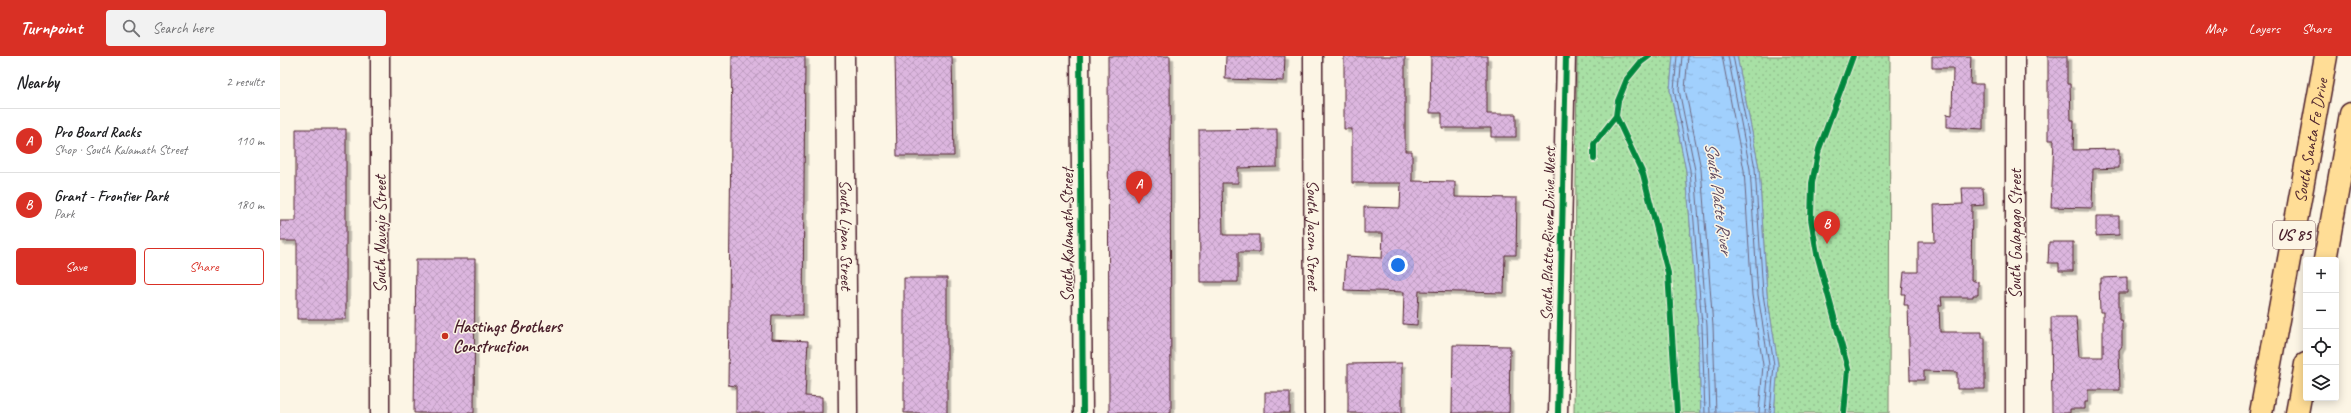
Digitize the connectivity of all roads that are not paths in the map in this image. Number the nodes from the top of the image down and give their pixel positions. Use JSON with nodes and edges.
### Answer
{"nodes":[{"id":1,"x":380,"y":56,"type":"edge"},
{"id":2,"x":845,"y":56,"type":"edge"},
{"id":3,"x":1080,"y":56,"type":"edge"},
{"id":4,"x":1313,"y":56,"type":"edge"},
{"id":5,"x":1566,"y":56,"type":"edge"},
{"id":6,"x":2015,"y":56,"type":"edge"},
{"id":7,"x":2326,"y":56,"type":"edge"},
{"id":8,"x":2351,"y":114,"type":"edge"},
{"id":9,"x":2326,"y":257,"type":"edge"},
{"id":10,"x":2306,"y":365,"type":"edge"},
{"id":11,"x":380,"y":413,"type":"edge"},
{"id":12,"x":848,"y":413,"type":"edge"},
{"id":13,"x":1082,"y":413,"type":"edge"},
{"id":14,"x":1314,"y":413,"type":"edge"},
{"id":15,"x":1558,"y":413,"type":"edge"},
{"id":16,"x":2016,"y":413,"type":"edge"},
{"id":17,"x":2261,"y":413,"type":"edge"},
{"id":18,"x":2297,"y":413,"type":"edge"}],
"edges":[{"from":1,"to":11,"type":"street","name":"South Navajo Street"},
{"from":2,"to":12,"type":"street","name":"South Lipan Street"},
{"from":3,"to":13,"type":"street","name":"South Kalamath Street"},
{"from":4,"to":14,"type":"street","name":"South Jason Street"},
{"from":5,"to":15,"type":"street","name":"South Platte River Drive West"},
{"from":6,"to":16,"type":"street","name":"South Galapago Street"},
{"from":7,"to":17,"type":"highway","name":"South Santa Fe Drive","number":"US 85"},
{"from":8,"to":9,"type":"highway","name":"South Santa Fe Drive","number":"US 85"},
{"from":10,"to":18,"type":"highway"}]}
